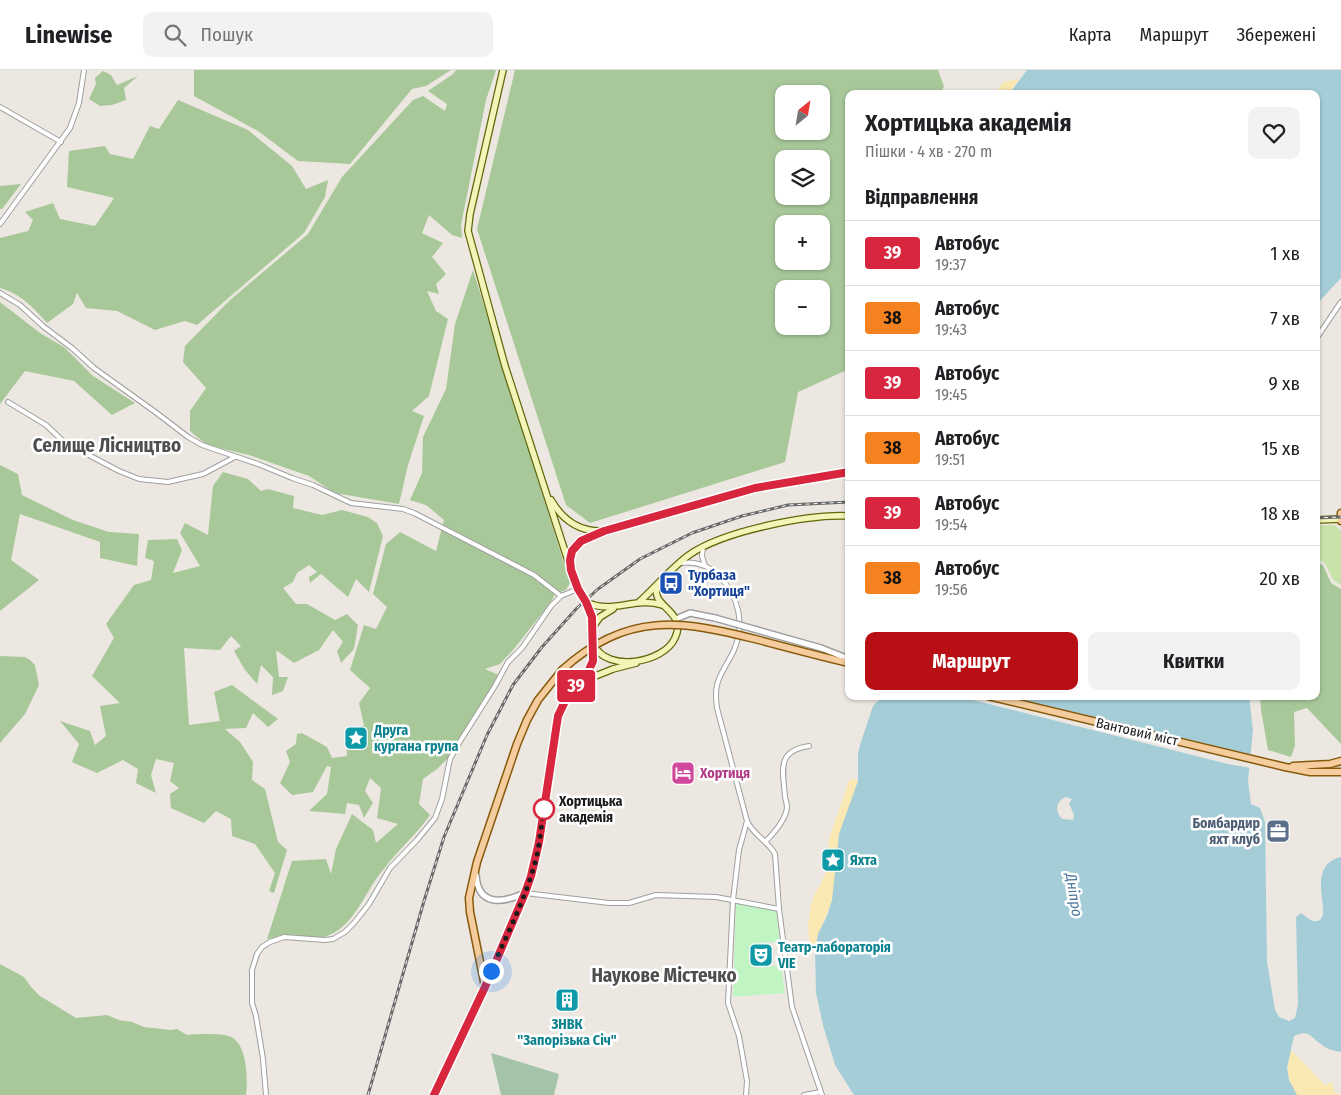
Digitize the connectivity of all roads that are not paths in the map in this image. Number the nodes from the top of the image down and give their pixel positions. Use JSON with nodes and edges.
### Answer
{"nodes":[{"id":1,"x":84,"y":70,"type":"edge"},
{"id":2,"x":503,"y":70,"type":"edge"},
{"id":3,"x":0,"y":107,"type":"edge"},
{"id":4,"x":61,"y":142,"type":"junction"},
{"id":5,"x":0,"y":224,"type":"edge"},
{"id":6,"x":0,"y":293,"type":"edge"},
{"id":7,"x":1341,"y":302,"type":"edge"},
{"id":8,"x":1320,"y":333,"type":"edge"},
{"id":9,"x":8,"y":402,"type":"dead end"},
{"id":10,"x":235,"y":457,"type":"junction"},
{"id":11,"x":845,"y":473,"type":"edge"},
{"id":12,"x":545,"y":487,"type":"junction"},
{"id":13,"x":1341,"y":513,"type":"edge"},
{"id":14,"x":845,"y":516,"type":"edge"},
{"id":15,"x":1320,"y":520,"type":"edge"},
{"id":16,"x":1339,"y":520,"type":"edge"},
{"id":17,"x":604,"y":531,"type":"junction"},
{"id":18,"x":703,"y":546,"type":"junction"},
{"id":19,"x":678,"y":563,"type":"junction"},
{"id":20,"x":705,"y":566,"type":"junction"},
{"id":21,"x":571,"y":570,"type":"junction"},
{"id":22,"x":660,"y":582,"type":"junction"},
{"id":23,"x":578,"y":589,"type":"junction"},
{"id":24,"x":561,"y":596,"type":"junction"},
{"id":25,"x":586,"y":602,"type":"junction"},
{"id":26,"x":639,"y":602,"type":"junction"},
{"id":27,"x":618,"y":606,"type":"junction"},
{"id":28,"x":666,"y":607,"type":"junction"},
{"id":29,"x":676,"y":619,"type":"junction"},
{"id":30,"x":592,"y":629,"type":"junction"},
{"id":31,"x":592,"y":641,"type":"junction"},
{"id":32,"x":845,"y":657,"type":"edge"},
{"id":33,"x":645,"y":660,"type":"junction"},
{"id":34,"x":845,"y":662,"type":"edge"},
{"id":35,"x":580,"y":682,"type":"junction"},
{"id":36,"x":1005,"y":700,"type":"edge"},
{"id":37,"x":809,"y":746,"type":"dead end"},
{"id":38,"x":1341,"y":761,"type":"edge"},
{"id":39,"x":1285,"y":767,"type":"junction"},
{"id":40,"x":1341,"y":772,"type":"edge"},
{"id":41,"x":747,"y":821,"type":"junction"},
{"id":42,"x":766,"y":842,"type":"junction"},
{"id":43,"x":477,"y":862,"type":"junction"},
{"id":44,"x":525,"y":893,"type":"junction"},
{"id":45,"x":733,"y":900,"type":"junction"},
{"id":46,"x":779,"y":909,"type":"junction"},
{"id":47,"x":485,"y":987,"type":"junction"},
{"id":48,"x":821,"y":1093,"type":"edge"},
{"id":49,"x":266,"y":1095,"type":"edge"},
{"id":50,"x":434,"y":1095,"type":"edge"},
{"id":51,"x":746,"y":1095,"type":"edge"},
{"id":52,"x":804,"y":1095,"type":"edge"}],
"edges":[{"from":1,"to":4,"type":"street"},
{"from":2,"to":12,"type":"main road"},
{"from":3,"to":4,"type":"street"},
{"from":4,"to":5,"type":"street"},
{"from":6,"to":10,"type":"street"},
{"from":7,"to":8,"type":"street"},
{"from":9,"to":10,"type":"street"},
{"from":10,"to":24,"type":"street"},
{"from":11,"to":17,"type":"main road"},
{"from":12,"to":17,"type":"main road"},
{"from":12,"to":21,"type":"main road"},
{"from":13,"to":16,"type":"main road"},
{"from":14,"to":18,"type":"main road"},
{"from":15,"to":16,"type":"main road"},
{"from":17,"to":21,"type":"main road"},
{"from":18,"to":19,"type":"main road"},
{"from":18,"to":20,"type":"street"},
{"from":19,"to":20,"type":"street"},
{"from":19,"to":22,"type":"main road"},
{"from":20,"to":41,"type":"street"},
{"from":21,"to":23,"type":"main road"},
{"from":22,"to":26,"type":"main road"},
{"from":22,"to":28,"type":"main road"},
{"from":23,"to":24,"type":"street"},
{"from":23,"to":25,"type":"main road"},
{"from":24,"to":49,"type":"street"},
{"from":25,"to":27,"type":"main road"},
{"from":25,"to":30,"type":"main road"},
{"from":26,"to":27,"type":"main road"},
{"from":26,"to":28,"type":"main road"},
{"from":27,"to":30,"type":"main road"},
{"from":28,"to":29,"type":"main road"},
{"from":29,"to":32,"type":"street","bridge":true},
{"from":29,"to":33,"type":"main road"},
{"from":30,"to":31,"type":"main road"},
{"from":31,"to":33,"type":"main road"},
{"from":31,"to":35,"type":"main road"},
{"from":33,"to":35,"type":"main road"},
{"from":34,"to":43,"type":"main road","bridge":true},
{"from":35,"to":44,"type":"main road"},
{"from":36,"to":39,"type":"main road","name":"Вантовий міст"},
{"from":37,"to":42,"type":"street"},
{"from":38,"to":39,"type":"main road"},
{"from":39,"to":40,"type":"main road","name":"Вантовий міст"},
{"from":41,"to":42,"type":"street"},
{"from":41,"to":45,"type":"street"},
{"from":42,"to":46,"type":"street"},
{"from":43,"to":44,"type":"street"},
{"from":43,"to":47,"type":"main road"},
{"from":44,"to":45,"type":"street"},
{"from":44,"to":47,"type":"main road"},
{"from":45,"to":46,"type":"street"},
{"from":45,"to":51,"type":"street"},
{"from":46,"to":48,"type":"street"},
{"from":47,"to":50,"type":"main road"},
{"from":48,"to":52,"type":"street"}]}
